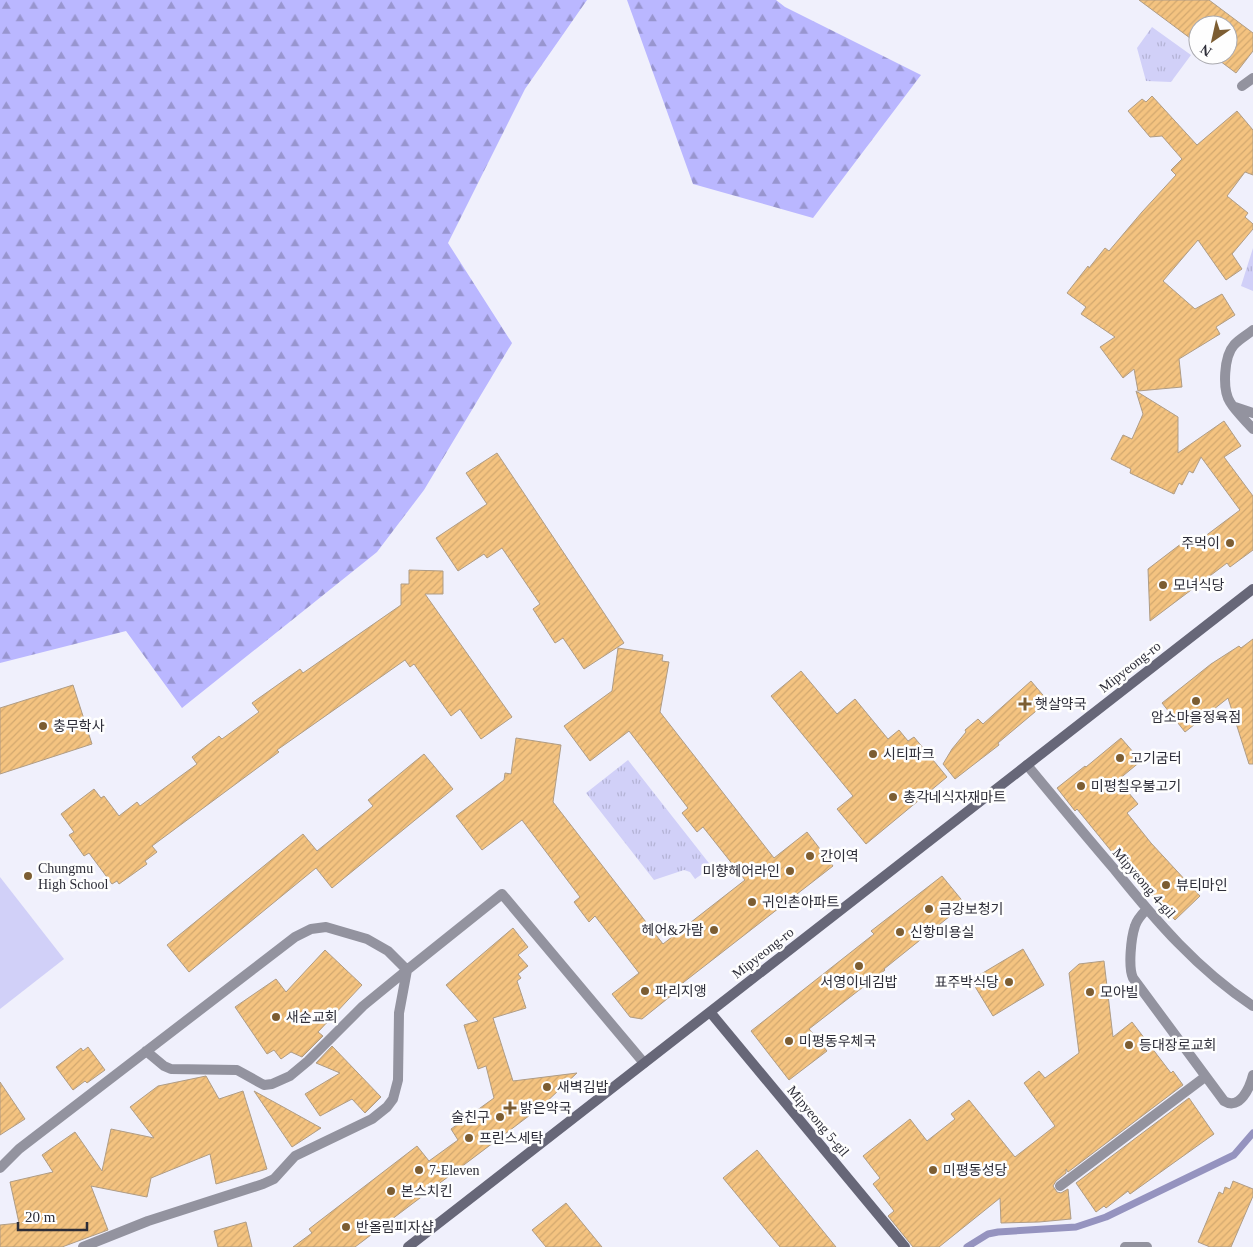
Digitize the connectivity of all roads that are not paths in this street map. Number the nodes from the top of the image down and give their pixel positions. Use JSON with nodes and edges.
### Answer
{"nodes":[{"id":1,"x":1253,"y":78,"type":"edge"},
{"id":2,"x":1242,"y":86,"type":"dead end"},
{"id":3,"x":1253,"y":330,"type":"edge"},
{"id":4,"x":1234,"y":406,"type":"junction"},
{"id":5,"x":1253,"y":413,"type":"edge"},
{"id":6,"x":1253,"y":430,"type":"edge"},
{"id":7,"x":1253,"y":589,"type":"edge"},
{"id":8,"x":1027,"y":765,"type":"junction"},
{"id":9,"x":1147,"y":909,"type":"junction"},
{"id":10,"x":407,"y":970,"type":"junction"},
{"id":11,"x":1253,"y":1006,"type":"edge"},
{"id":12,"x":710,"y":1012,"type":"junction"},
{"id":13,"x":146,"y":1051,"type":"junction"},
{"id":14,"x":644,"y":1063,"type":"junction"},
{"id":15,"x":1253,"y":1075,"type":"edge"},
{"id":16,"x":1205,"y":1077,"type":"junction"},
{"id":17,"x":0,"y":1168,"type":"edge"},
{"id":18,"x":1060,"y":1186,"type":"dead end"},
{"id":19,"x":83,"y":1247,"type":"edge"},
{"id":20,"x":408,"y":1247,"type":"edge"},
{"id":21,"x":905,"y":1247,"type":"edge"},
{"id":22,"x":1126,"y":1247,"type":"edge"},
{"id":23,"x":1147,"y":1247,"type":"edge"}],
"edges":[{"from":1,"to":2,"type":"street"},
{"from":3,"to":4,"type":"street"},
{"from":4,"to":5,"type":"street"},
{"from":4,"to":6,"type":"street"},
{"from":7,"to":8,"type":"street","name":"Mipyeong-ro"},
{"from":8,"to":9,"type":"street","name":"Mipyeong 4-gil"},
{"from":8,"to":12,"type":"street","name":"Mipyeong-ro"},
{"from":9,"to":11,"type":"street","name":"Mipyeong 4-gil"},
{"from":9,"to":16,"type":"street"},
{"from":10,"to":13,"type":"street"},
{"from":10,"to":13,"type":"street"},
{"from":10,"to":14,"type":"street"},
{"from":10,"to":19,"type":"street"},
{"from":12,"to":14,"type":"street","name":"Mipyeong-ro"},
{"from":12,"to":21,"type":"street","name":"Mipyeong 5-gil"},
{"from":13,"to":17,"type":"street"},
{"from":14,"to":20,"type":"street","name":"Mipyeong-ro"},
{"from":15,"to":16,"type":"street"},
{"from":16,"to":18,"type":"street"},
{"from":22,"to":23,"type":"street"}]}
